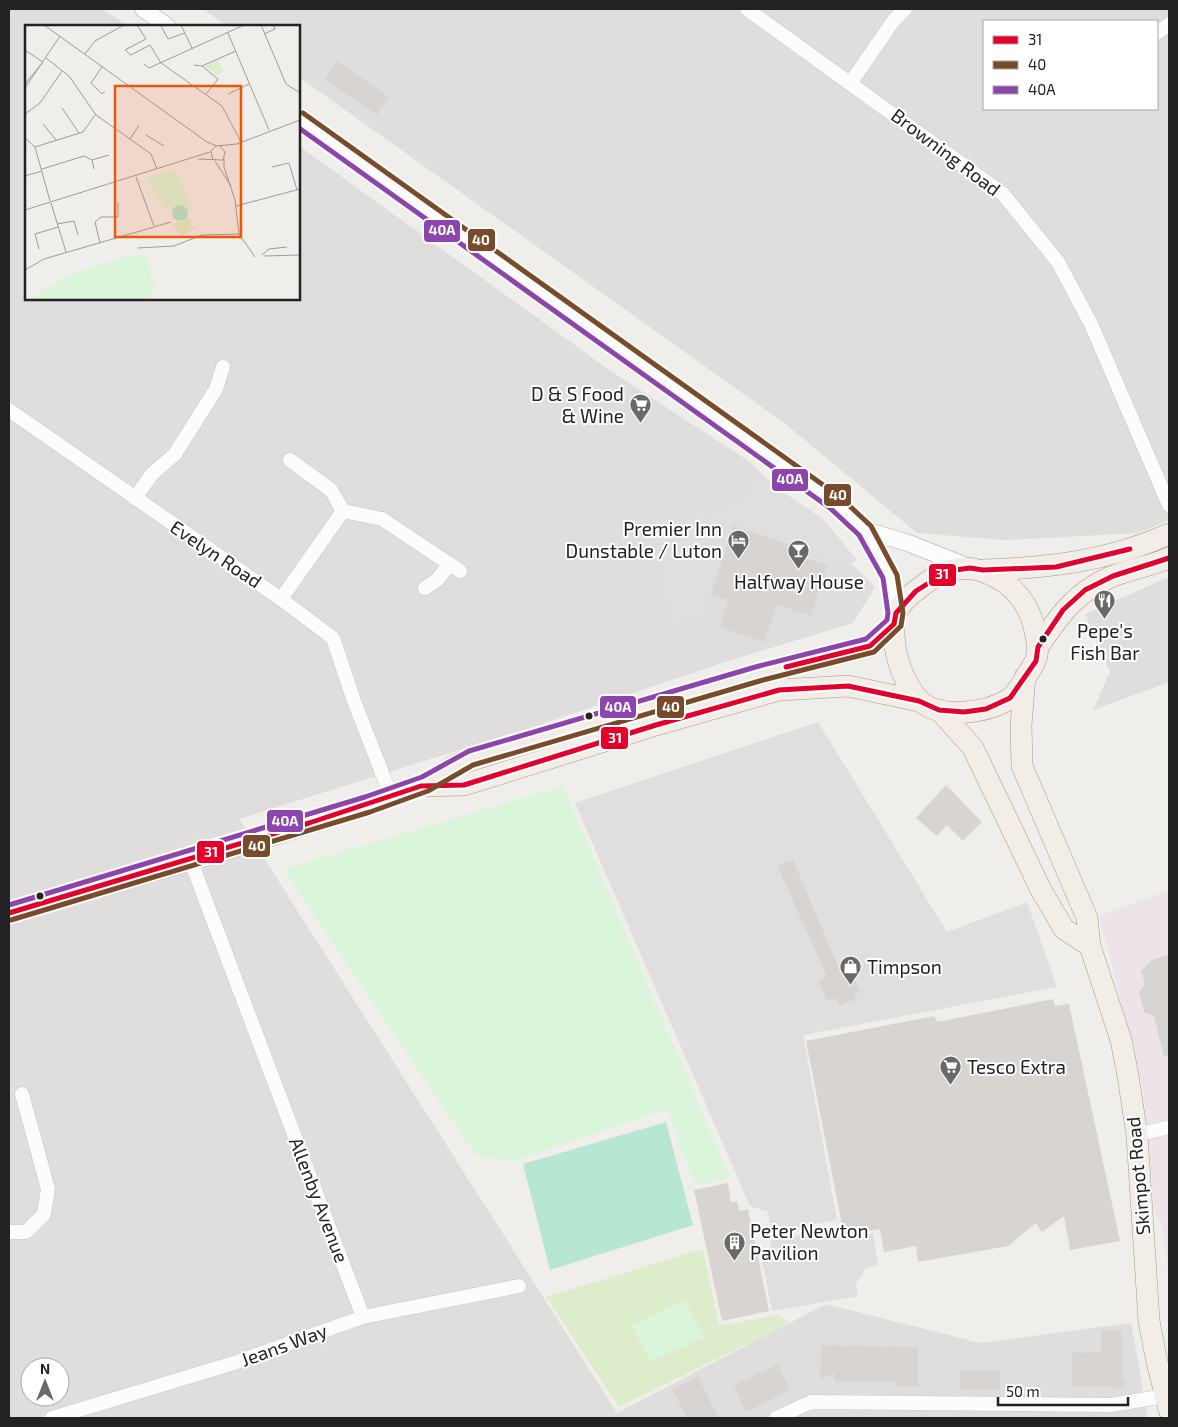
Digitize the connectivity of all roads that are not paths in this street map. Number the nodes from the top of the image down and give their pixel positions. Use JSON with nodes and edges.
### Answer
{"nodes":[{"id":1,"x":143,"y":9,"type":"edge"},
{"id":2,"x":746,"y":9,"type":"edge"},
{"id":3,"x":905,"y":9,"type":"edge"},
{"id":4,"x":1169,"y":24,"type":"edge"},
{"id":5,"x":166,"y":25,"type":"edge"},
{"id":6,"x":1158,"y":32,"type":"edge"},
{"id":7,"x":851,"y":82,"type":"junction"},
{"id":8,"x":300,"y":120,"type":"edge"},
{"id":9,"x":222,"y":367,"type":"dead end"},
{"id":10,"x":9,"y":410,"type":"edge"},
{"id":11,"x":290,"y":460,"type":"dead end"},
{"id":12,"x":134,"y":498,"type":"junction"},
{"id":13,"x":1169,"y":505,"type":"edge"},
{"id":14,"x":343,"y":511,"type":"junction"},
{"id":15,"x":865,"y":530,"type":"junction"},
{"id":16,"x":1169,"y":534,"type":"edge"},
{"id":17,"x":1169,"y":558,"type":"edge"},
{"id":18,"x":976,"y":569,"type":"junction"},
{"id":19,"x":424,"y":588,"type":"dead end"},
{"id":20,"x":282,"y":599,"type":"junction"},
{"id":21,"x":895,"y":618,"type":"junction"},
{"id":22,"x":1038,"y":647,"type":"junction"},
{"id":23,"x":1025,"y":677,"type":"junction"},
{"id":24,"x":919,"y":700,"type":"junction"},
{"id":25,"x":939,"y":710,"type":"junction"},
{"id":26,"x":421,"y":786,"type":"junction"},
{"id":27,"x":391,"y":796,"type":"junction"},
{"id":28,"x":190,"y":859,"type":"junction"},
{"id":29,"x":9,"y":913,"type":"edge"},
{"id":30,"x":1090,"y":946,"type":"junction"},
{"id":31,"x":22,"y":1094,"type":"dead end"},
{"id":32,"x":1169,"y":1128,"type":"edge"},
{"id":33,"x":1137,"y":1135,"type":"junction"},
{"id":34,"x":9,"y":1232,"type":"edge"},
{"id":35,"x":520,"y":1286,"type":"dead end"},
{"id":36,"x":362,"y":1317,"type":"junction"},
{"id":37,"x":1167,"y":1403,"type":"edge"},
{"id":38,"x":52,"y":1418,"type":"edge"},
{"id":39,"x":776,"y":1418,"type":"edge"}],
"edges":[{"from":1,"to":5,"type":"street"},
{"from":2,"to":7,"type":"street","name":"Browning Road"},
{"from":3,"to":7,"type":"street"},
{"from":4,"to":6,"type":"street"},
{"from":7,"to":13,"type":"street","name":"Browning Road"},
{"from":8,"to":15,"type":"street"},
{"from":9,"to":12,"type":"street"},
{"from":10,"to":12,"type":"street","name":"Evelyn Road"},
{"from":11,"to":14,"type":"street"},
{"from":12,"to":20,"type":"street","name":"Evelyn Road"},
{"from":14,"to":19,"type":"street"},
{"from":14,"to":20,"type":"street"},
{"from":15,"to":18,"type":"street"},
{"from":15,"to":21,"type":"street"},
{"from":16,"to":18,"type":"main road"},
{"from":17,"to":22,"type":"main road"},
{"from":18,"to":21,"type":"main road"},
{"from":18,"to":22,"type":"main road"},
{"from":20,"to":27,"type":"street","name":"Evelyn Road"},
{"from":21,"to":24,"type":"main road"},
{"from":21,"to":26,"type":"main road"},
{"from":22,"to":23,"type":"main road"},
{"from":23,"to":25,"type":"main road"},
{"from":23,"to":30,"type":"main road","name":"Skimpot Road"},
{"from":24,"to":25,"type":"main road"},
{"from":24,"to":26,"type":"main road"},
{"from":25,"to":30,"type":"main road"},
{"from":26,"to":27,"type":"main road"},
{"from":27,"to":28,"type":"main road"},
{"from":28,"to":29,"type":"main road"},
{"from":28,"to":36,"type":"street","name":"Allenby Avenue"},
{"from":30,"to":33,"type":"main road","name":"Skimpot Road"},
{"from":31,"to":34,"type":"street"},
{"from":32,"to":33,"type":"street"},
{"from":33,"to":37,"type":"main road","name":"Skimpot Road"},
{"from":35,"to":36,"type":"street","name":"Jeans Way"},
{"from":36,"to":38,"type":"street","name":"Jeans Way"},
{"from":37,"to":39,"type":"street"}]}
